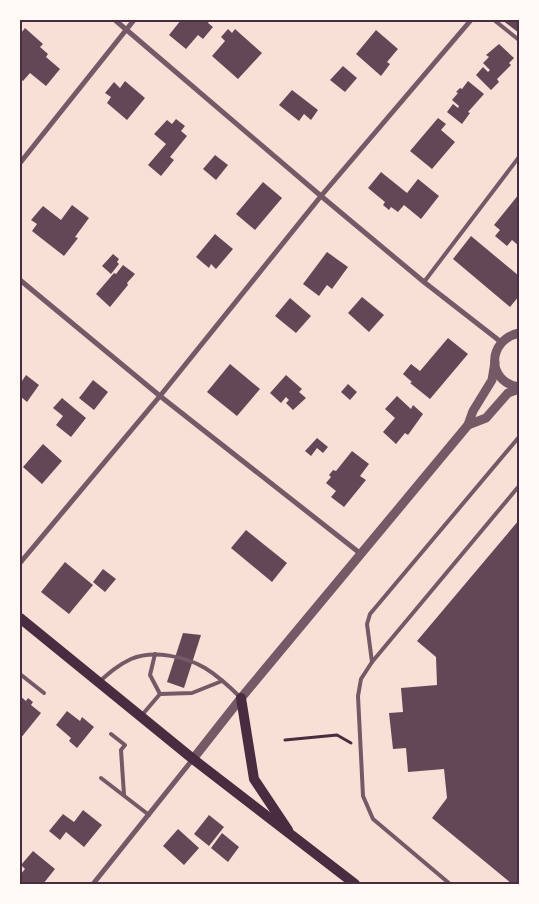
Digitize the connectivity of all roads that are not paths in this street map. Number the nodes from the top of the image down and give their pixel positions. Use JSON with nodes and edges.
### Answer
{"nodes":[{"id":1,"x":115,"y":20,"type":"edge"},
{"id":2,"x":134,"y":20,"type":"edge"},
{"id":3,"x":470,"y":20,"type":"edge"},
{"id":4,"x":494,"y":20,"type":"edge"},
{"id":5,"x":126,"y":30,"type":"junction"},
{"id":6,"x":519,"y":40,"type":"edge"},
{"id":7,"x":519,"y":157,"type":"edge"},
{"id":8,"x":20,"y":163,"type":"edge"},
{"id":9,"x":321,"y":196,"type":"junction"},
{"id":10,"x":20,"y":280,"type":"edge"},
{"id":11,"x":424,"y":282,"type":"junction"},
{"id":12,"x":519,"y":332,"type":"edge"},
{"id":13,"x":501,"y":342,"type":"junction"},
{"id":14,"x":495,"y":362,"type":"junction"},
{"id":15,"x":519,"y":388,"type":"edge"},
{"id":16,"x":160,"y":396,"type":"junction"},
{"id":17,"x":468,"y":424,"type":"junction"},
{"id":18,"x":519,"y":437,"type":"edge"},
{"id":19,"x":519,"y":486,"type":"edge"},
{"id":20,"x":361,"y":554,"type":"junction"},
{"id":21,"x":20,"y":564,"type":"edge"},
{"id":22,"x":20,"y":618,"type":"edge"},
{"id":23,"x":155,"y":654,"type":"junction"},
{"id":24,"x":372,"y":662,"type":"junction"},
{"id":25,"x":20,"y":674,"type":"edge"},
{"id":26,"x":222,"y":681,"type":"junction"},
{"id":27,"x":99,"y":683,"type":"junction"},
{"id":28,"x":44,"y":693,"type":"dead end"},
{"id":29,"x":160,"y":694,"type":"junction"},
{"id":30,"x":241,"y":698,"type":"junction"},
{"id":31,"x":140,"y":717,"type":"junction"},
{"id":32,"x":111,"y":734,"type":"dead end"},
{"id":33,"x":193,"y":759,"type":"junction"},
{"id":34,"x":101,"y":778,"type":"dead end"},
{"id":35,"x":124,"y":795,"type":"junction"},
{"id":36,"x":149,"y":815,"type":"junction"},
{"id":37,"x":293,"y":837,"type":"junction"},
{"id":38,"x":93,"y":884,"type":"edge"},
{"id":39,"x":355,"y":884,"type":"edge"},
{"id":40,"x":450,"y":884,"type":"edge"}],
"edges":[{"from":1,"to":5,"type":"street"},
{"from":2,"to":5,"type":"street"},
{"from":3,"to":9,"type":"street"},
{"from":4,"to":6,"type":"lane"},
{"from":5,"to":8,"type":"street"},
{"from":5,"to":9,"type":"street"},
{"from":7,"to":11,"type":"lane"},
{"from":9,"to":11,"type":"street"},
{"from":9,"to":16,"type":"street"},
{"from":10,"to":16,"type":"street"},
{"from":11,"to":13,"type":"street"},
{"from":12,"to":13,"type":"street"},
{"from":13,"to":14,"type":"street"},
{"from":14,"to":15,"type":"street"},
{"from":14,"to":17,"type":"street"},
{"from":15,"to":17,"type":"street"},
{"from":16,"to":20,"type":"street"},
{"from":16,"to":21,"type":"street"},
{"from":17,"to":20,"type":"street"},
{"from":18,"to":24,"type":"lane"},
{"from":19,"to":24,"type":"lane"},
{"from":20,"to":30,"type":"street"},
{"from":22,"to":27,"type":"main road"},
{"from":23,"to":26,"type":"lane"},
{"from":23,"to":27,"type":"lane"},
{"from":23,"to":29,"type":"lane"},
{"from":24,"to":40,"type":"lane"},
{"from":25,"to":28,"type":"lane"},
{"from":26,"to":29,"type":"lane"},
{"from":26,"to":30,"type":"lane"},
{"from":27,"to":31,"type":"main road"},
{"from":29,"to":31,"type":"lane"},
{"from":30,"to":33,"type":"street"},
{"from":30,"to":37,"type":"main road"},
{"from":31,"to":33,"type":"main road"},
{"from":32,"to":35,"type":"lane"},
{"from":33,"to":36,"type":"street"},
{"from":33,"to":37,"type":"main road"},
{"from":34,"to":35,"type":"lane"},
{"from":35,"to":36,"type":"lane"},
{"from":36,"to":38,"type":"street"},
{"from":37,"to":39,"type":"main road"}]}
